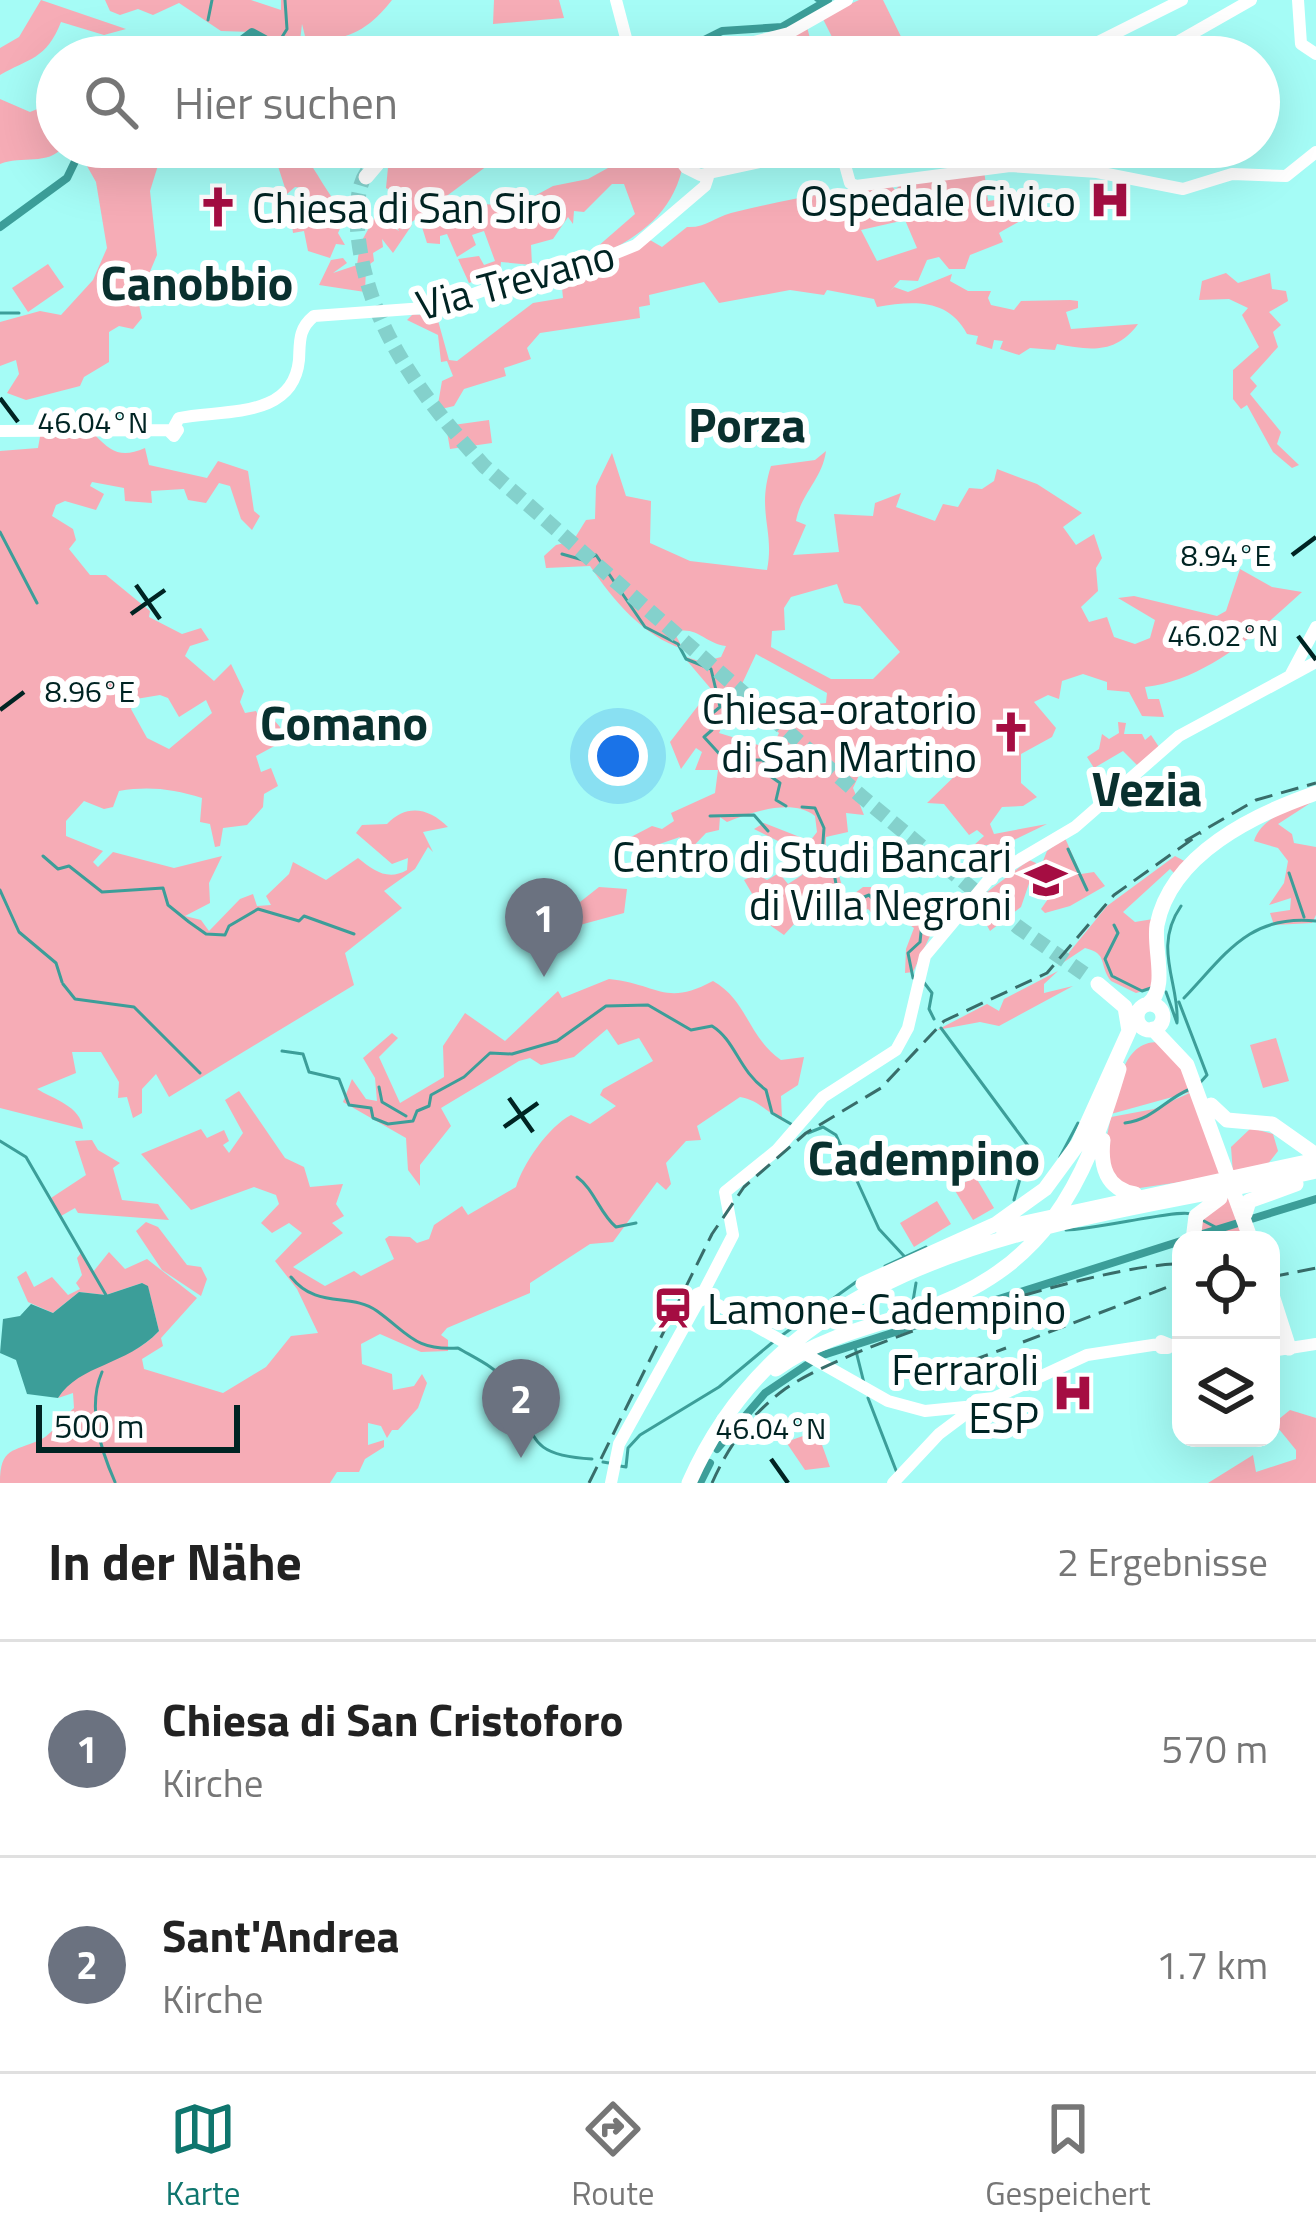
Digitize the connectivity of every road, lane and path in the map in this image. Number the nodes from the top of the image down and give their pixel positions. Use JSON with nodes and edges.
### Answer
{"nodes":[{"id":1,"x":616,"y":0,"type":"edge"},
{"id":2,"x":847,"y":0,"type":"edge"},
{"id":3,"x":1182,"y":0,"type":"edge"},
{"id":4,"x":1251,"y":0,"type":"edge"},
{"id":5,"x":1298,"y":0,"type":"edge"},
{"id":6,"x":625,"y":36,"type":"edge"},
{"id":7,"x":777,"y":36,"type":"edge"},
{"id":8,"x":1110,"y":36,"type":"edge"},
{"id":9,"x":1188,"y":36,"type":"edge"},
{"id":10,"x":1316,"y":54,"type":"edge"},
{"id":11,"x":1316,"y":152,"type":"edge"},
{"id":12,"x":374,"y":168,"type":"edge"},
{"id":13,"x":686,"y":168,"type":"edge"},
{"id":14,"x":736,"y":168,"type":"edge"},
{"id":15,"x":846,"y":168,"type":"edge"},
{"id":16,"x":995,"y":168,"type":"edge"},
{"id":17,"x":1032,"y":168,"type":"edge"},
{"id":18,"x":709,"y":174,"type":"junction"},
{"id":19,"x":367,"y":175,"type":"tunnel mouth"},
{"id":20,"x":0,"y":431,"type":"edge"},
{"id":21,"x":1316,"y":627,"type":"edge"},
{"id":22,"x":1301,"y":666,"type":"edge"},
{"id":23,"x":1316,"y":795,"type":"edge"},
{"id":24,"x":1153,"y":1007,"type":"junction"},
{"id":25,"x":1118,"y":1058,"type":"junction"},
{"id":26,"x":1198,"y":1083,"type":"junction"},
{"id":27,"x":1104,"y":1110,"type":"junction"},
{"id":28,"x":1316,"y":1167,"type":"edge"},
{"id":29,"x":1230,"y":1169,"type":"junction"},
{"id":30,"x":1256,"y":1172,"type":"junction"},
{"id":31,"x":1185,"y":1186,"type":"junction"},
{"id":32,"x":1246,"y":1222,"type":"edge"},
{"id":33,"x":1192,"y":1231,"type":"edge"},
{"id":34,"x":952,"y":1243,"type":"junction"},
{"id":35,"x":703,"y":1296,"type":"junction"},
{"id":36,"x":800,"y":1331,"type":"junction"},
{"id":37,"x":1172,"y":1346,"type":"edge"},
{"id":38,"x":951,"y":1415,"type":"junction"},
{"id":39,"x":716,"y":1430,"type":"junction"},
{"id":40,"x":898,"y":1478,"type":"edge"},
{"id":41,"x":611,"y":1483,"type":"edge"},
{"id":42,"x":687,"y":1483,"type":"edge"}],
"edges":[{"from":1,"to":6,"type":"main road"},
{"from":2,"to":7,"type":"main road"},
{"from":3,"to":8,"type":"main road"},
{"from":4,"to":9,"type":"main road"},
{"from":5,"to":10,"type":"main road"},
{"from":11,"to":17,"type":"main road"},
{"from":12,"to":19,"type":"highway"},
{"from":13,"to":18,"type":"main road"},
{"from":14,"to":18,"type":"main road"},
{"from":15,"to":16,"type":"main road"},
{"from":18,"to":20,"type":"main road","name":"Via Trevano"},
{"from":21,"to":22,"type":"main road"},
{"from":22,"to":35,"type":"main road"},
{"from":23,"to":24,"type":"highway"},
{"from":24,"to":25,"type":"highway"},
{"from":24,"to":25,"type":"highway"},
{"from":24,"to":26,"type":"highway"},
{"from":24,"to":27,"type":"highway"},
{"from":25,"to":27,"type":"highway"},
{"from":26,"to":27,"type":"highway"},
{"from":26,"to":28,"type":"highway"},
{"from":26,"to":29,"type":"highway"},
{"from":27,"to":31,"type":"highway"},
{"from":27,"to":34,"type":"highway"},
{"from":27,"to":39,"type":"highway"},
{"from":28,"to":30,"type":"highway"},
{"from":28,"to":32,"type":"highway"},
{"from":28,"to":33,"type":"highway"},
{"from":28,"to":36,"type":"highway"},
{"from":28,"to":39,"type":"highway"},
{"from":29,"to":30,"type":"highway"},
{"from":29,"to":32,"type":"highway"},
{"from":30,"to":31,"type":"highway"},
{"from":31,"to":34,"type":"highway"},
{"from":34,"to":36,"type":"highway"},
{"from":35,"to":38,"type":"main road"},
{"from":35,"to":41,"type":"main road"},
{"from":36,"to":42,"type":"highway"},
{"from":37,"to":38,"type":"main road"},
{"from":38,"to":40,"type":"main road"},
{"from":39,"to":42,"type":"highway"}]}
